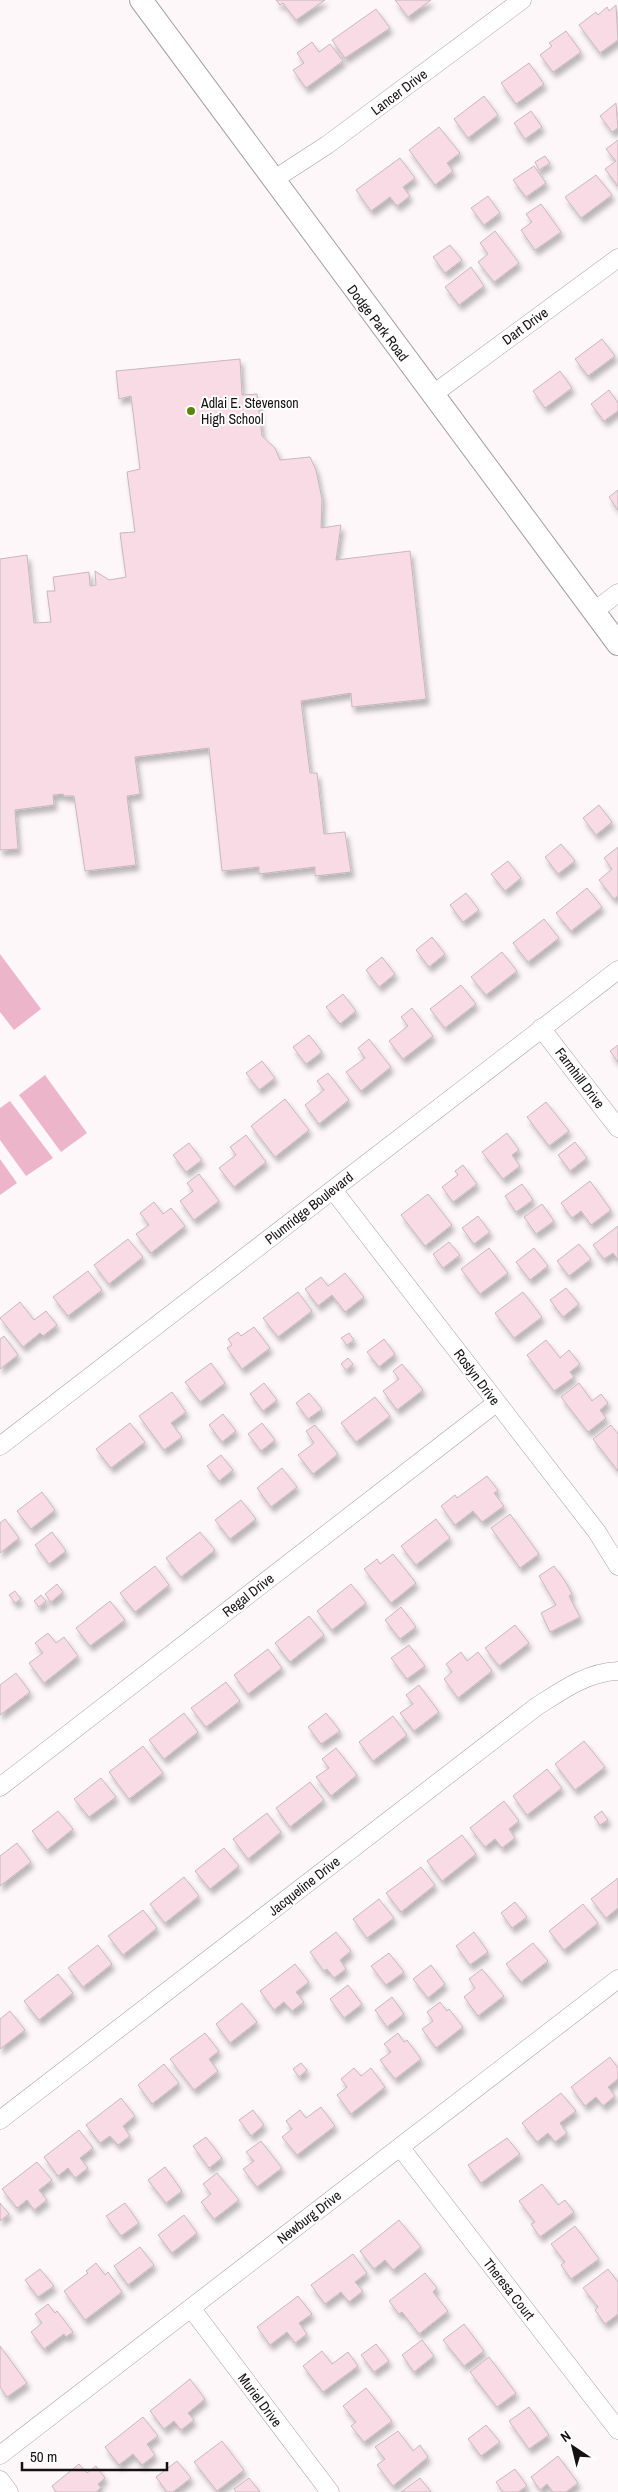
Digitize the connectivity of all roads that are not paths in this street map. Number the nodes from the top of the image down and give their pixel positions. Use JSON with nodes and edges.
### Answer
{"nodes":[{"id":1,"x":141,"y":0,"type":"edge"},
{"id":2,"x":522,"y":0,"type":"edge"},
{"id":3,"x":273,"y":180,"type":"junction"},
{"id":4,"x":618,"y":258,"type":"edge"},
{"id":5,"x":432,"y":394,"type":"junction"},
{"id":6,"x":618,"y":593,"type":"edge"},
{"id":7,"x":594,"y":611,"type":"junction"},
{"id":8,"x":618,"y":644,"type":"edge"},
{"id":9,"x":618,"y":970,"type":"edge"},
{"id":10,"x":541,"y":1028,"type":"junction"},
{"id":11,"x":618,"y":1128,"type":"edge"},
{"id":12,"x":333,"y":1190,"type":"junction"},
{"id":13,"x":496,"y":1403,"type":"junction"},
{"id":14,"x":0,"y":1446,"type":"edge"},
{"id":15,"x":618,"y":1566,"type":"edge"},
{"id":16,"x":618,"y":1671,"type":"edge"},
{"id":17,"x":0,"y":1786,"type":"edge"},
{"id":18,"x":616,"y":1986,"type":"edge"},
{"id":19,"x":0,"y":2120,"type":"edge"},
{"id":20,"x":400,"y":2147,"type":"junction"},
{"id":21,"x":190,"y":2308,"type":"junction"},
{"id":22,"x":618,"y":2430,"type":"edge"},
{"id":23,"x":0,"y":2455,"type":"edge"},
{"id":24,"x":0,"y":2480,"type":"edge"},
{"id":25,"x":9,"y":2492,"type":"edge"},
{"id":26,"x":330,"y":2492,"type":"edge"}],
"edges":[{"from":1,"to":3,"type":"street","name":"Dodge Park Road"},
{"from":2,"to":3,"type":"street","name":"Lancer Drive"},
{"from":3,"to":5,"type":"street","name":"Dodge Park Road"},
{"from":4,"to":5,"type":"street","name":"Dart Drive"},
{"from":5,"to":7,"type":"street","name":"Dodge Park Road"},
{"from":6,"to":7,"type":"street"},
{"from":7,"to":8,"type":"street","name":"Dodge Park Road"},
{"from":9,"to":10,"type":"street","name":"Plumridge Boulevard"},
{"from":10,"to":11,"type":"street","name":"Farmhill Drive"},
{"from":10,"to":12,"type":"street","name":"Plumridge Boulevard"},
{"from":12,"to":13,"type":"street","name":"Roslyn Drive"},
{"from":12,"to":14,"type":"street","name":"Plumridge Boulevard"},
{"from":13,"to":15,"type":"street","name":"Roslyn Drive"},
{"from":13,"to":17,"type":"street","name":"Regal Drive"},
{"from":16,"to":19,"type":"street","name":"Jacqueline Drive"},
{"from":18,"to":20,"type":"street","name":"Newburg Drive"},
{"from":20,"to":21,"type":"street","name":"Newburg Drive"},
{"from":20,"to":22,"type":"street","name":"Theresa Court"},
{"from":21,"to":23,"type":"street","name":"Newburg Drive"},
{"from":21,"to":26,"type":"street","name":"Muriel Drive"},
{"from":24,"to":25,"type":"street"}]}
